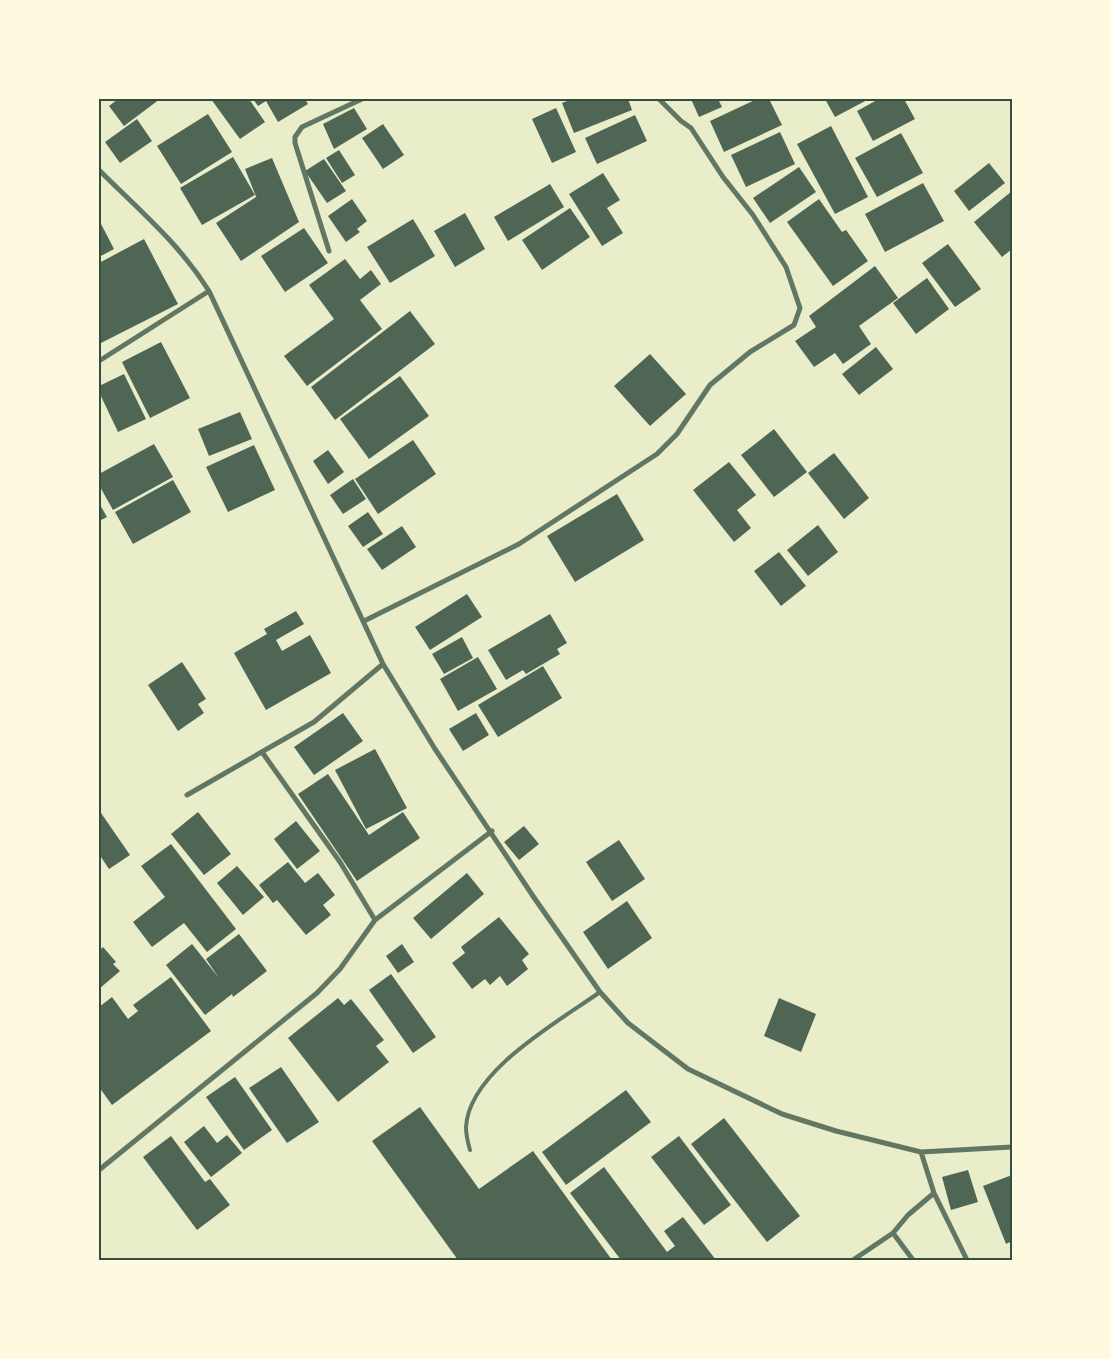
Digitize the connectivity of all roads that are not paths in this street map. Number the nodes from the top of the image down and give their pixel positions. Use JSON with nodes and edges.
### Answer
{"nodes":[{"id":1,"x":362,"y":99,"type":"edge"},
{"id":2,"x":660,"y":99,"type":"edge"},
{"id":3,"x":99,"y":170,"type":"edge"},
{"id":4,"x":329,"y":251,"type":"dead end"},
{"id":5,"x":209,"y":290,"type":"junction"},
{"id":6,"x":99,"y":361,"type":"edge"},
{"id":7,"x":364,"y":621,"type":"junction"},
{"id":8,"x":384,"y":664,"type":"junction"},
{"id":9,"x":262,"y":752,"type":"junction"},
{"id":10,"x":187,"y":795,"type":"dead end"},
{"id":11,"x":492,"y":831,"type":"junction"},
{"id":12,"x":375,"y":920,"type":"junction"},
{"id":13,"x":600,"y":992,"type":"junction"},
{"id":14,"x":1012,"y":1147,"type":"edge"},
{"id":15,"x":470,"y":1150,"type":"dead end"},
{"id":16,"x":922,"y":1152,"type":"junction"},
{"id":17,"x":99,"y":1170,"type":"edge"},
{"id":18,"x":934,"y":1193,"type":"junction"},
{"id":19,"x":893,"y":1233,"type":"junction"},
{"id":20,"x":853,"y":1260,"type":"edge"},
{"id":21,"x":913,"y":1260,"type":"edge"},
{"id":22,"x":967,"y":1260,"type":"edge"}],
"edges":[{"from":1,"to":4,"type":"street"},
{"from":2,"to":7,"type":"street"},
{"from":3,"to":5,"type":"street"},
{"from":5,"to":6,"type":"street"},
{"from":5,"to":7,"type":"street"},
{"from":7,"to":8,"type":"street"},
{"from":8,"to":9,"type":"street"},
{"from":8,"to":11,"type":"street"},
{"from":9,"to":10,"type":"street"},
{"from":9,"to":12,"type":"street"},
{"from":11,"to":12,"type":"street"},
{"from":11,"to":13,"type":"street"},
{"from":12,"to":17,"type":"street"},
{"from":13,"to":15,"type":"lane"},
{"from":13,"to":16,"type":"street"},
{"from":14,"to":16,"type":"street"},
{"from":16,"to":18,"type":"street"},
{"from":18,"to":19,"type":"street"},
{"from":18,"to":22,"type":"street"},
{"from":19,"to":20,"type":"street"},
{"from":19,"to":21,"type":"street"}]}
